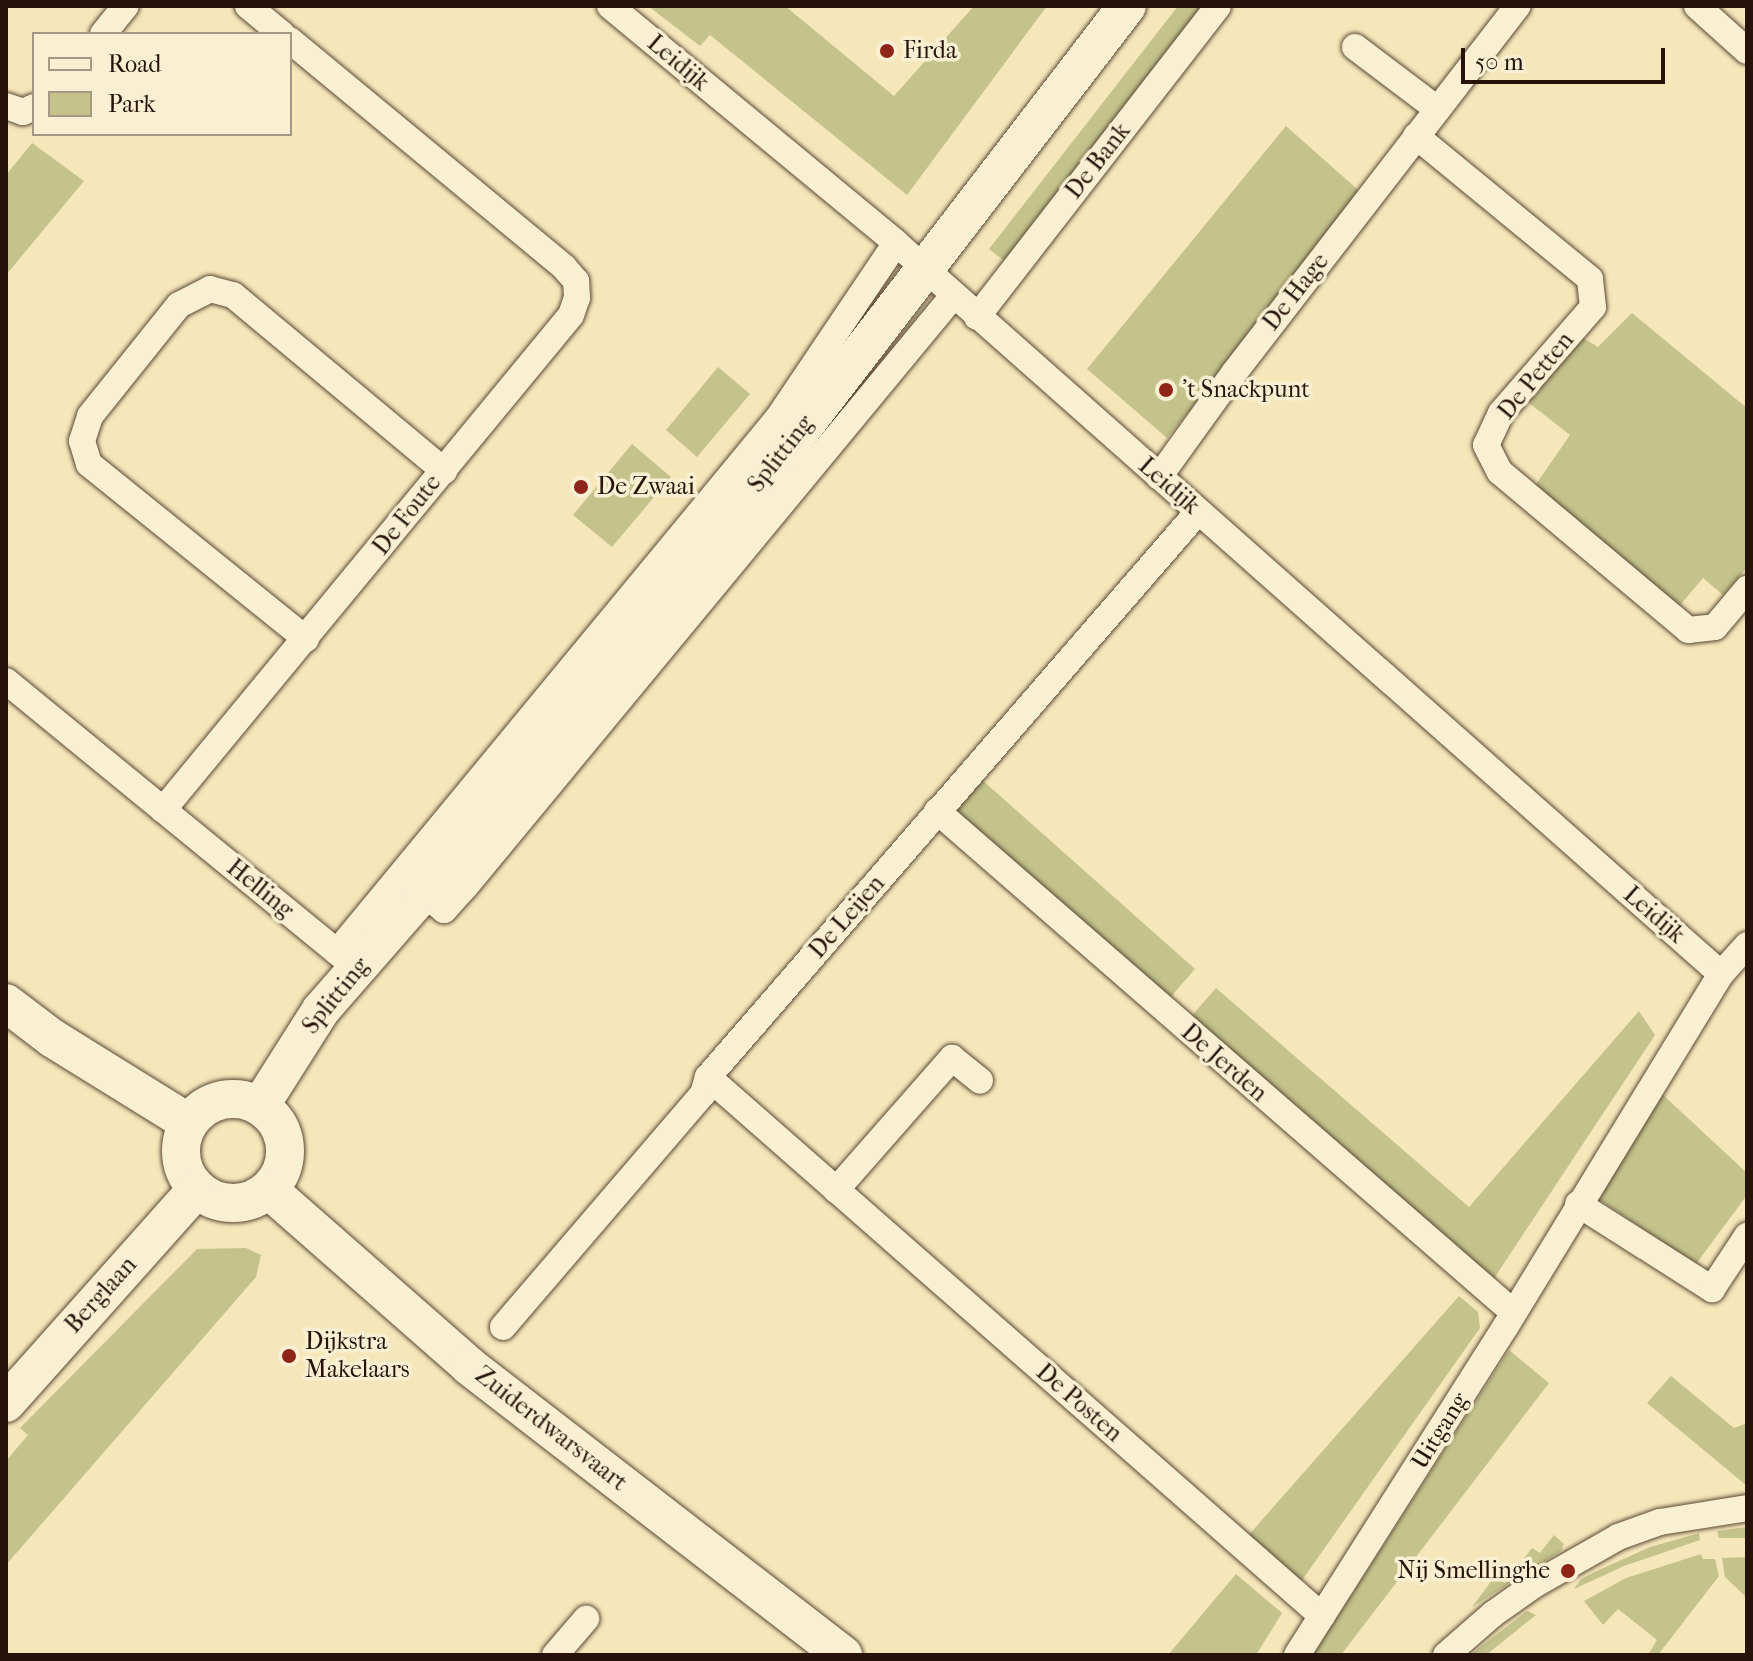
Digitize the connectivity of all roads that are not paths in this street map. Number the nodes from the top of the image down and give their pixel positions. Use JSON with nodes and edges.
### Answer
{"nodes":[{"id":1,"x":126,"y":6,"type":"edge"},
{"id":2,"x":248,"y":6,"type":"edge"},
{"id":3,"x":610,"y":6,"type":"edge"},
{"id":4,"x":1127,"y":6,"type":"edge"},
{"id":5,"x":1218,"y":6,"type":"edge"},
{"id":6,"x":1518,"y":6,"type":"edge"},
{"id":7,"x":1697,"y":6,"type":"edge"},
{"id":8,"x":105,"y":32,"type":"edge"},
{"id":9,"x":280,"y":32,"type":"edge"},
{"id":10,"x":292,"y":42,"type":"edge"},
{"id":11,"x":1355,"y":47,"type":"dead end"},
{"id":12,"x":1747,"y":51,"type":"edge"},
{"id":13,"x":6,"y":106,"type":"edge"},
{"id":14,"x":32,"y":108,"type":"edge"},
{"id":15,"x":1437,"y":109,"type":"junction"},
{"id":16,"x":1416,"y":136,"type":"junction"},
{"id":17,"x":896,"y":243,"type":"junction"},
{"id":18,"x":924,"y":270,"type":"junction"},
{"id":19,"x":953,"y":296,"type":"junction"},
{"id":20,"x":977,"y":317,"type":"junction"},
{"id":21,"x":444,"y":471,"type":"junction"},
{"id":22,"x":1159,"y":477,"type":"junction"},
{"id":23,"x":1198,"y":512,"type":"junction"},
{"id":24,"x":1747,"y":589,"type":"edge"},
{"id":25,"x":306,"y":639,"type":"junction"},
{"id":26,"x":6,"y":681,"type":"edge"},
{"id":27,"x":163,"y":810,"type":"junction"},
{"id":28,"x":937,"y":811,"type":"junction"},
{"id":29,"x":434,"y":902,"type":"junction"},
{"id":30,"x":1747,"y":945,"type":"edge"},
{"id":31,"x":347,"y":960,"type":"junction"},
{"id":32,"x":1721,"y":974,"type":"junction"},
{"id":33,"x":6,"y":1003,"type":"edge"},
{"id":34,"x":708,"y":1077,"type":"junction"},
{"id":35,"x":980,"y":1081,"type":"dead end"},
{"id":36,"x":260,"y":1106,"type":"junction"},
{"id":37,"x":189,"y":1123,"type":"junction"},
{"id":38,"x":197,"y":1189,"type":"junction"},
{"id":39,"x":269,"y":1190,"type":"junction"},
{"id":40,"x":836,"y":1190,"type":"junction"},
{"id":41,"x":1578,"y":1204,"type":"junction"},
{"id":42,"x":1747,"y":1236,"type":"edge"},
{"id":43,"x":1513,"y":1312,"type":"junction"},
{"id":44,"x":503,"y":1327,"type":"dead end"},
{"id":45,"x":6,"y":1403,"type":"edge"},
{"id":46,"x":1747,"y":1508,"type":"edge"},
{"id":47,"x":1322,"y":1616,"type":"junction"},
{"id":48,"x":586,"y":1619,"type":"dead end"},
{"id":49,"x":555,"y":1655,"type":"edge"},
{"id":50,"x":843,"y":1655,"type":"edge"},
{"id":51,"x":1297,"y":1655,"type":"edge"},
{"id":52,"x":1446,"y":1655,"type":"edge"}],
"edges":[{"from":1,"to":8,"type":"street"},
{"from":2,"to":9,"type":"street"},
{"from":3,"to":17,"type":"street","name":"Leidijk"},
{"from":4,"to":18,"type":"main road","name":"Splitting"},
{"from":5,"to":20,"type":"street","name":"De Bank"},
{"from":6,"to":15,"type":"street","name":"De Hage"},
{"from":7,"to":12,"type":"street"},
{"from":10,"to":21,"type":"street"},
{"from":11,"to":15,"type":"street"},
{"from":13,"to":14,"type":"street"},
{"from":15,"to":16,"type":"street","name":"De Hage"},
{"from":16,"to":22,"type":"street","name":"De Hage"},
{"from":16,"to":24,"type":"street","name":"De Petten"},
{"from":17,"to":18,"type":"street","name":"Leidijk"},
{"from":17,"to":31,"type":"street","name":"Splitting"},
{"from":18,"to":19,"type":"street","name":"Leidijk"},
{"from":18,"to":29,"type":"main road","name":"Splitting"},
{"from":19,"to":20,"type":"street","name":"Leidijk"},
{"from":19,"to":29,"type":"street","name":"Splitting"},
{"from":20,"to":22,"type":"street","name":"Leidijk"},
{"from":21,"to":25,"type":"street","name":"De Foute"},
{"from":21,"to":25,"type":"street","name":"De Foute"},
{"from":22,"to":23,"type":"street","name":"Leidijk"},
{"from":23,"to":28,"type":"street","name":"De Leijen"},
{"from":23,"to":32,"type":"street","name":"Leidijk"},
{"from":25,"to":27,"type":"street"},
{"from":26,"to":27,"type":"street","name":"Helling"},
{"from":27,"to":31,"type":"street","name":"Helling"},
{"from":28,"to":34,"type":"street","name":"De Leijen"},
{"from":28,"to":43,"type":"street","name":"De Jerden"},
{"from":29,"to":31,"type":"main road","name":"Splitting"},
{"from":30,"to":32,"type":"street","name":"Uitgang"},
{"from":31,"to":36,"type":"main road","name":"Splitting"},
{"from":32,"to":41,"type":"street","name":"Uitgang"},
{"from":33,"to":37,"type":"main road"},
{"from":34,"to":40,"type":"street","name":"De Posten"},
{"from":34,"to":44,"type":"street","name":"De Leijen"},
{"from":35,"to":40,"type":"street"},
{"from":36,"to":37,"type":"main road"},
{"from":36,"to":39,"type":"main road"},
{"from":37,"to":38,"type":"main road"},
{"from":38,"to":39,"type":"main road"},
{"from":38,"to":45,"type":"main road","name":"Berglaan"},
{"from":39,"to":50,"type":"main road","name":"Zuiderdwarsvaart"},
{"from":40,"to":47,"type":"street","name":"De Posten"},
{"from":41,"to":42,"type":"street"},
{"from":41,"to":43,"type":"street","name":"Uitgang"},
{"from":43,"to":47,"type":"street","name":"Uitgang"},
{"from":46,"to":52,"type":"street"},
{"from":47,"to":51,"type":"street","name":"Uitgang"},
{"from":48,"to":49,"type":"street"}]}
